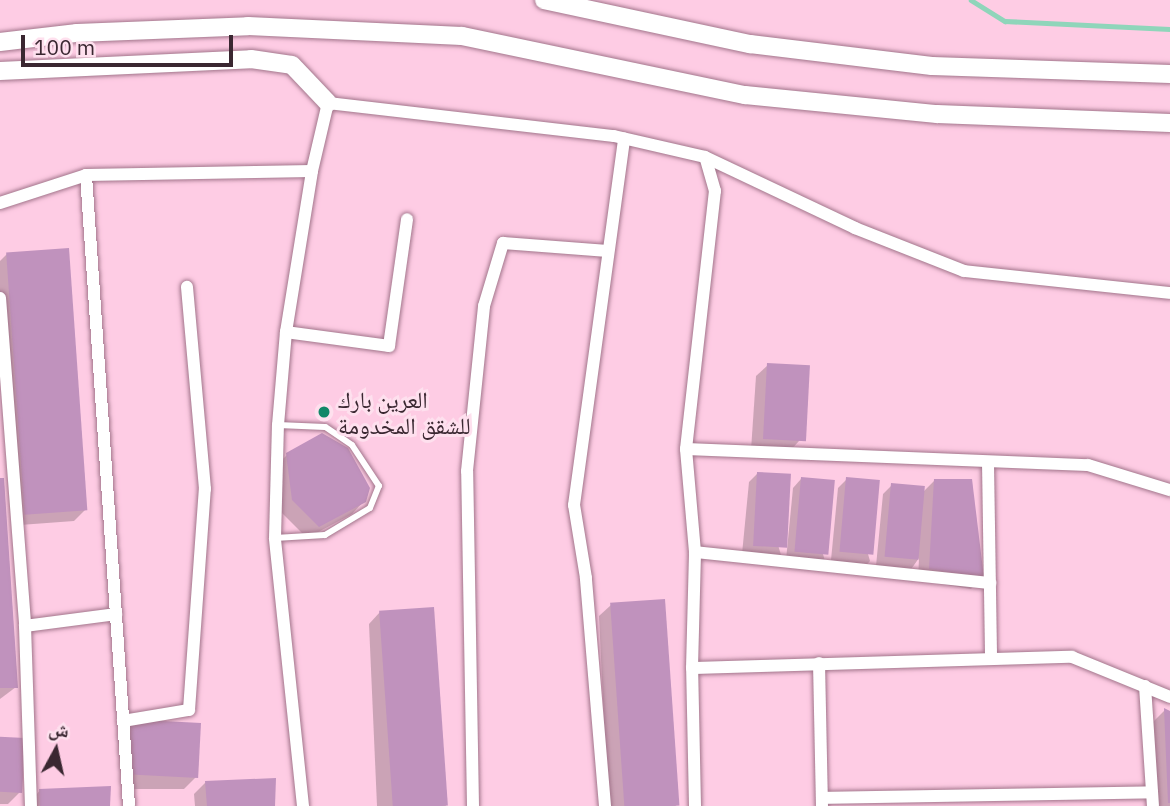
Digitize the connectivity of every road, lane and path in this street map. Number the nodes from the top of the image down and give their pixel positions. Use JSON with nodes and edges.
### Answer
{"nodes":[{"id":1,"x":544,"y":0,"type":"edge"},
{"id":2,"x":0,"y":42,"type":"edge"},
{"id":3,"x":0,"y":71,"type":"edge"},
{"id":4,"x":1170,"y":74,"type":"edge"},
{"id":5,"x":328,"y":103,"type":"junction"},
{"id":6,"x":1170,"y":122,"type":"edge"},
{"id":7,"x":624,"y":138,"type":"junction"},
{"id":8,"x":705,"y":157,"type":"junction"},
{"id":9,"x":312,"y":171,"type":"junction"},
{"id":10,"x":86,"y":175,"type":"junction"},
{"id":11,"x":0,"y":203,"type":"edge"},
{"id":12,"x":407,"y":219,"type":"dead end"},
{"id":13,"x":608,"y":251,"type":"junction"},
{"id":14,"x":187,"y":287,"type":"dead end"},
{"id":15,"x":1170,"y":293,"type":"edge"},
{"id":16,"x":0,"y":298,"type":"edge"},
{"id":17,"x":286,"y":332,"type":"junction"},
{"id":18,"x":278,"y":425,"type":"junction"},
{"id":19,"x":686,"y":449,"type":"junction"},
{"id":20,"x":988,"y":463,"type":"junction"},
{"id":21,"x":14,"y":468,"type":"junction"},
{"id":22,"x":0,"y":470,"type":"edge"},
{"id":23,"x":1170,"y":490,"type":"edge"},
{"id":24,"x":275,"y":538,"type":"junction"},
{"id":25,"x":695,"y":552,"type":"junction"},
{"id":26,"x":990,"y":583,"type":"junction"},
{"id":27,"x":116,"y":614,"type":"junction"},
{"id":28,"x":24,"y":626,"type":"junction"},
{"id":29,"x":990,"y":659,"type":"junction"},
{"id":30,"x":819,"y":663,"type":"junction"},
{"id":31,"x":692,"y":668,"type":"junction"},
{"id":32,"x":1145,"y":686,"type":"junction"},
{"id":33,"x":1170,"y":697,"type":"edge"},
{"id":34,"x":123,"y":721,"type":"junction"},
{"id":35,"x":1152,"y":792,"type":"junction"},
{"id":36,"x":921,"y":801,"type":"edge"},
{"id":37,"x":822,"y":802,"type":"edge"},
{"id":38,"x":32,"y":806,"type":"edge"},
{"id":39,"x":129,"y":806,"type":"edge"},
{"id":40,"x":303,"y":806,"type":"edge"},
{"id":41,"x":473,"y":806,"type":"edge"},
{"id":42,"x":605,"y":806,"type":"edge"},
{"id":43,"x":695,"y":806,"type":"edge"},
{"id":44,"x":1153,"y":806,"type":"edge"}],
"edges":[{"from":1,"to":4,"type":"main road"},
{"from":2,"to":6,"type":"main road"},
{"from":3,"to":5,"type":"main road"},
{"from":5,"to":7,"type":"street"},
{"from":5,"to":9,"type":"street"},
{"from":7,"to":8,"type":"street"},
{"from":7,"to":13,"type":"street"},
{"from":8,"to":15,"type":"street"},
{"from":8,"to":19,"type":"street"},
{"from":9,"to":10,"type":"street"},
{"from":9,"to":17,"type":"street"},
{"from":10,"to":11,"type":"street"},
{"from":10,"to":27,"type":"street"},
{"from":12,"to":17,"type":"street"},
{"from":13,"to":41,"type":"street"},
{"from":13,"to":42,"type":"street"},
{"from":14,"to":34,"type":"street"},
{"from":16,"to":21,"type":"street"},
{"from":17,"to":18,"type":"street"},
{"from":18,"to":24,"type":"street"},
{"from":18,"to":24,"type":"lane"},
{"from":19,"to":20,"type":"street"},
{"from":19,"to":25,"type":"street"},
{"from":20,"to":23,"type":"street"},
{"from":20,"to":26,"type":"street"},
{"from":21,"to":22,"type":"street"},
{"from":21,"to":28,"type":"street"},
{"from":24,"to":40,"type":"street"},
{"from":25,"to":26,"type":"street"},
{"from":25,"to":31,"type":"street"},
{"from":26,"to":29,"type":"street"},
{"from":27,"to":28,"type":"street"},
{"from":27,"to":34,"type":"street"},
{"from":28,"to":38,"type":"street"},
{"from":29,"to":30,"type":"street"},
{"from":29,"to":32,"type":"street"},
{"from":30,"to":31,"type":"street"},
{"from":30,"to":37,"type":"street"},
{"from":31,"to":43,"type":"street"},
{"from":32,"to":33,"type":"street"},
{"from":32,"to":35,"type":"street"},
{"from":34,"to":39,"type":"street"},
{"from":35,"to":36,"type":"street"},
{"from":35,"to":44,"type":"street"},
{"from":36,"to":37,"type":"street"}]}
